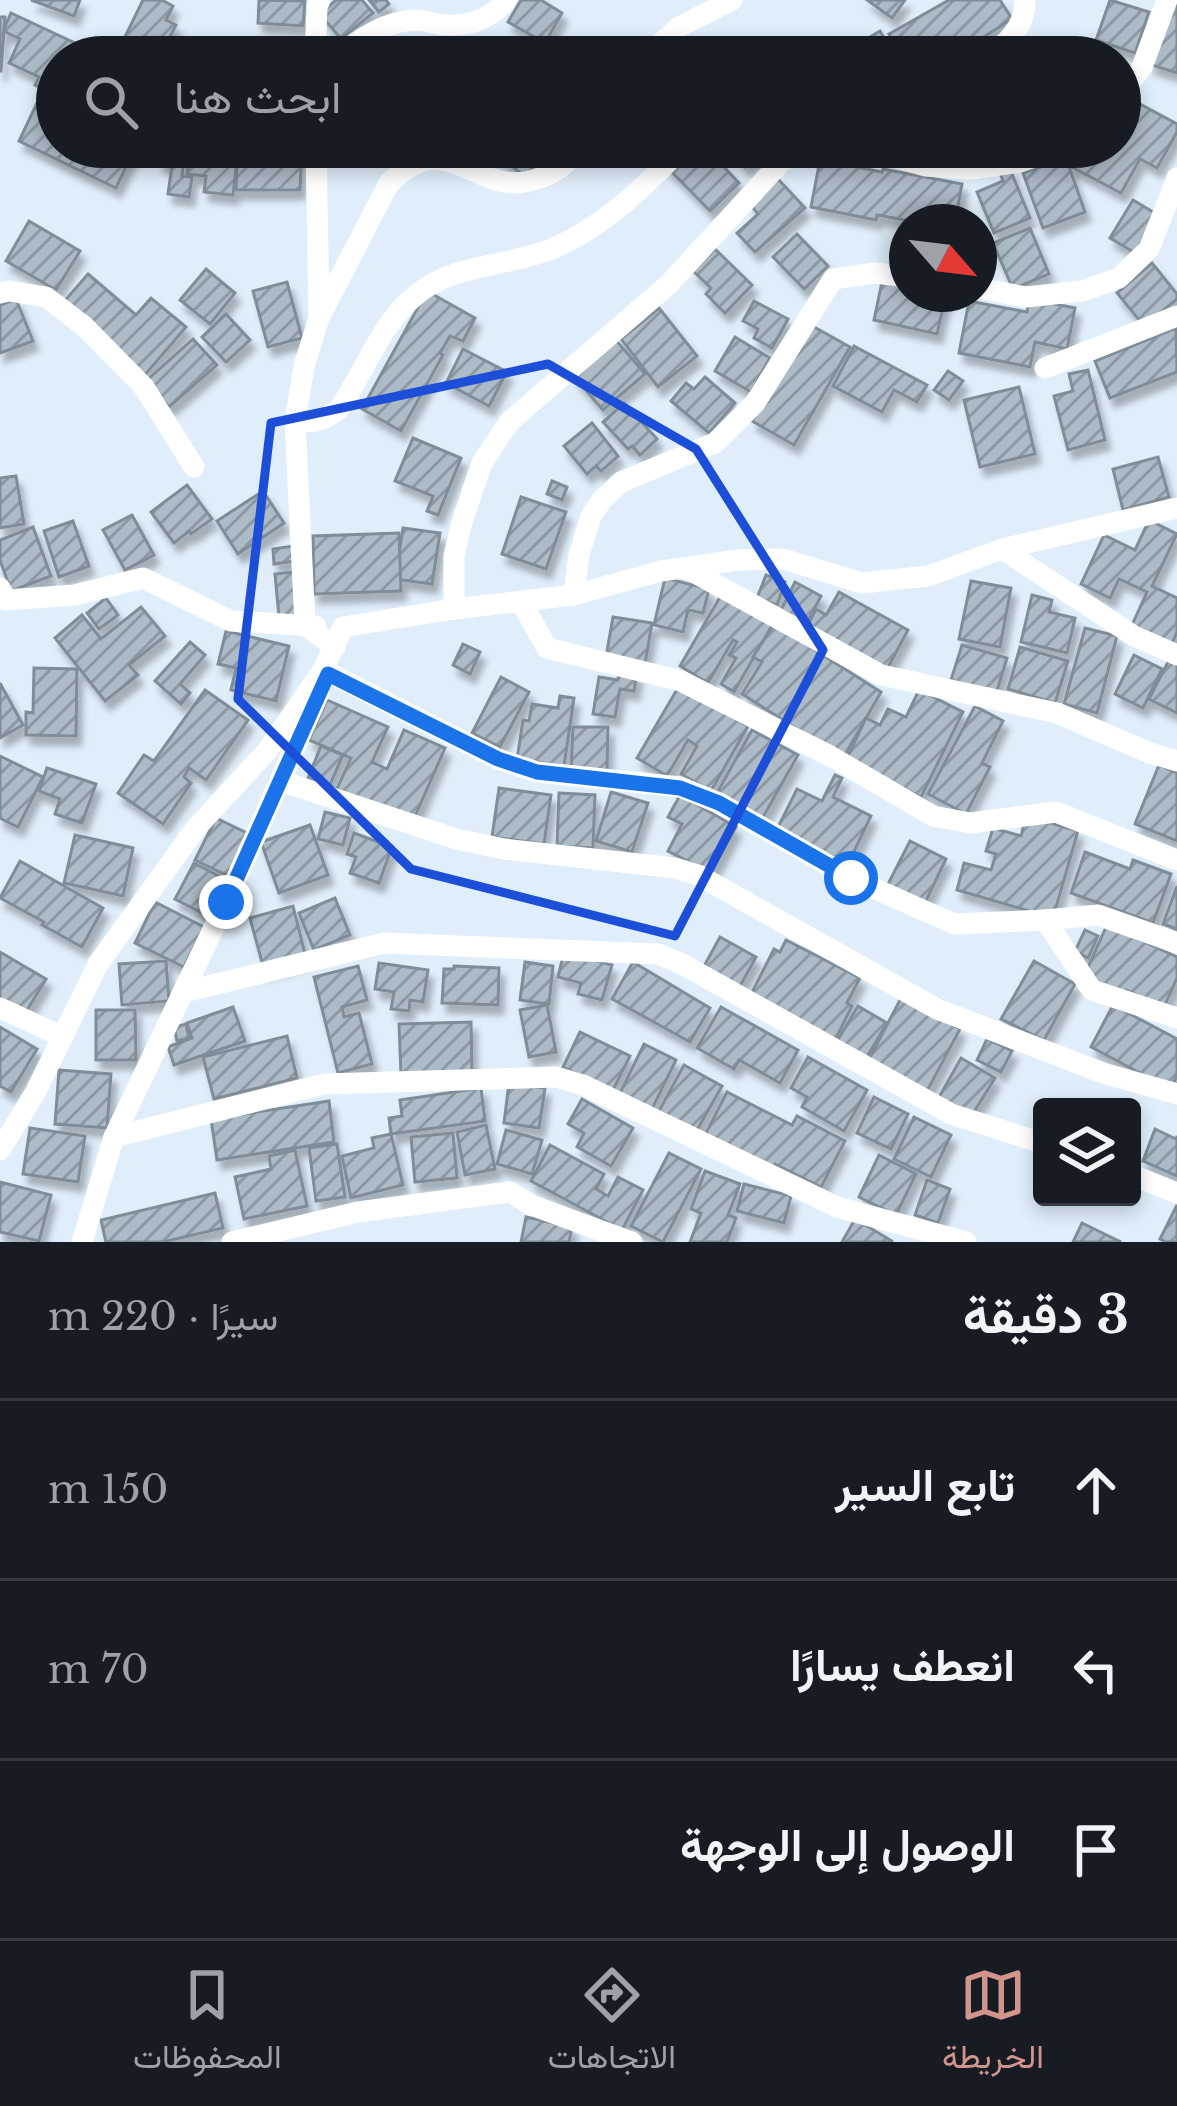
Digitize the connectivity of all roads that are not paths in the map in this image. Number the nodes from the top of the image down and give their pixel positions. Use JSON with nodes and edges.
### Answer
{"nodes":[{"id":1,"x":320,"y":0,"type":"edge"},
{"id":2,"x":506,"y":0,"type":"edge"},
{"id":3,"x":733,"y":0,"type":"edge"},
{"id":4,"x":1025,"y":0,"type":"edge"},
{"id":5,"x":1166,"y":0,"type":"edge"},
{"id":6,"x":316,"y":36,"type":"edge"},
{"id":7,"x":368,"y":36,"type":"edge"},
{"id":8,"x":670,"y":36,"type":"edge"},
{"id":9,"x":1012,"y":36,"type":"edge"},
{"id":10,"x":1141,"y":68,"type":"edge"},
{"id":11,"x":316,"y":168,"type":"edge"},
{"id":12,"x":405,"y":168,"type":"edge"},
{"id":13,"x":468,"y":168,"type":"edge"},
{"id":14,"x":560,"y":168,"type":"edge"},
{"id":15,"x":662,"y":168,"type":"edge"},
{"id":16,"x":776,"y":168,"type":"edge"},
{"id":17,"x":1177,"y":178,"type":"edge"},
{"id":18,"x":889,"y":275,"type":"edge"},
{"id":19,"x":997,"y":292,"type":"edge"},
{"id":20,"x":0,"y":293,"type":"edge"},
{"id":21,"x":1177,"y":316,"type":"edge"},
{"id":22,"x":320,"y":318,"type":"junction"},
{"id":23,"x":1045,"y":368,"type":"dead end"},
{"id":24,"x":295,"y":422,"type":"junction"},
{"id":25,"x":194,"y":467,"type":"dead end"},
{"id":26,"x":1177,"y":508,"type":"edge"},
{"id":27,"x":1002,"y":549,"type":"junction"},
{"id":28,"x":686,"y":568,"type":"junction"},
{"id":29,"x":0,"y":588,"type":"edge"},
{"id":30,"x":574,"y":595,"type":"junction"},
{"id":31,"x":521,"y":602,"type":"junction"},
{"id":32,"x":454,"y":609,"type":"junction"},
{"id":33,"x":305,"y":626,"type":"junction"},
{"id":34,"x":339,"y":637,"type":"junction"},
{"id":35,"x":1177,"y":655,"type":"edge"},
{"id":36,"x":325,"y":672,"type":"junction"},
{"id":37,"x":1177,"y":761,"type":"edge"},
{"id":38,"x":281,"y":782,"type":"junction"},
{"id":39,"x":1177,"y":860,"type":"edge"},
{"id":40,"x":1046,"y":920,"type":"junction"},
{"id":41,"x":1177,"y":943,"type":"edge"},
{"id":42,"x":184,"y":992,"type":"junction"},
{"id":43,"x":0,"y":1008,"type":"edge"},
{"id":44,"x":1177,"y":1018,"type":"edge"},
{"id":45,"x":63,"y":1037,"type":"junction"},
{"id":46,"x":1177,"y":1094,"type":"edge"},
{"id":47,"x":114,"y":1137,"type":"junction"},
{"id":48,"x":1033,"y":1140,"type":"edge"},
{"id":49,"x":0,"y":1150,"type":"edge"},
{"id":50,"x":1141,"y":1179,"type":"edge"},
{"id":51,"x":1177,"y":1193,"type":"edge"},
{"id":52,"x":82,"y":1242,"type":"edge"},
{"id":53,"x":232,"y":1242,"type":"edge"},
{"id":54,"x":632,"y":1242,"type":"edge"},
{"id":55,"x":966,"y":1242,"type":"edge"}],
"edges":[{"from":1,"to":6,"type":"street"},
{"from":2,"to":7,"type":"street"},
{"from":3,"to":8,"type":"street"},
{"from":4,"to":9,"type":"street"},
{"from":5,"to":10,"type":"street"},
{"from":11,"to":22,"type":"street"},
{"from":12,"to":22,"type":"street"},
{"from":13,"to":14,"type":"street"},
{"from":15,"to":24,"type":"street"},
{"from":16,"to":32,"type":"street"},
{"from":17,"to":19,"type":"street"},
{"from":18,"to":30,"type":"street"},
{"from":20,"to":25,"type":"street"},
{"from":21,"to":23,"type":"street"},
{"from":22,"to":24,"type":"street"},
{"from":24,"to":33,"type":"street"},
{"from":26,"to":27,"type":"street"},
{"from":27,"to":28,"type":"street"},
{"from":27,"to":35,"type":"street"},
{"from":28,"to":30,"type":"street"},
{"from":28,"to":37,"type":"street"},
{"from":29,"to":33,"type":"street"},
{"from":30,"to":31,"type":"street"},
{"from":31,"to":32,"type":"street"},
{"from":31,"to":39,"type":"street"},
{"from":32,"to":34,"type":"street"},
{"from":33,"to":34,"type":"street"},
{"from":34,"to":36,"type":"street"},
{"from":36,"to":38,"type":"street"},
{"from":36,"to":40,"type":"street"},
{"from":36,"to":45,"type":"street"},
{"from":38,"to":42,"type":"street"},
{"from":38,"to":46,"type":"street"},
{"from":40,"to":41,"type":"street"},
{"from":40,"to":44,"type":"street"},
{"from":42,"to":47,"type":"street"},
{"from":42,"to":48,"type":"street"},
{"from":43,"to":45,"type":"street"},
{"from":45,"to":49,"type":"street"},
{"from":47,"to":52,"type":"street"},
{"from":47,"to":55,"type":"street"},
{"from":50,"to":51,"type":"street"},
{"from":53,"to":54,"type":"street"}]}
